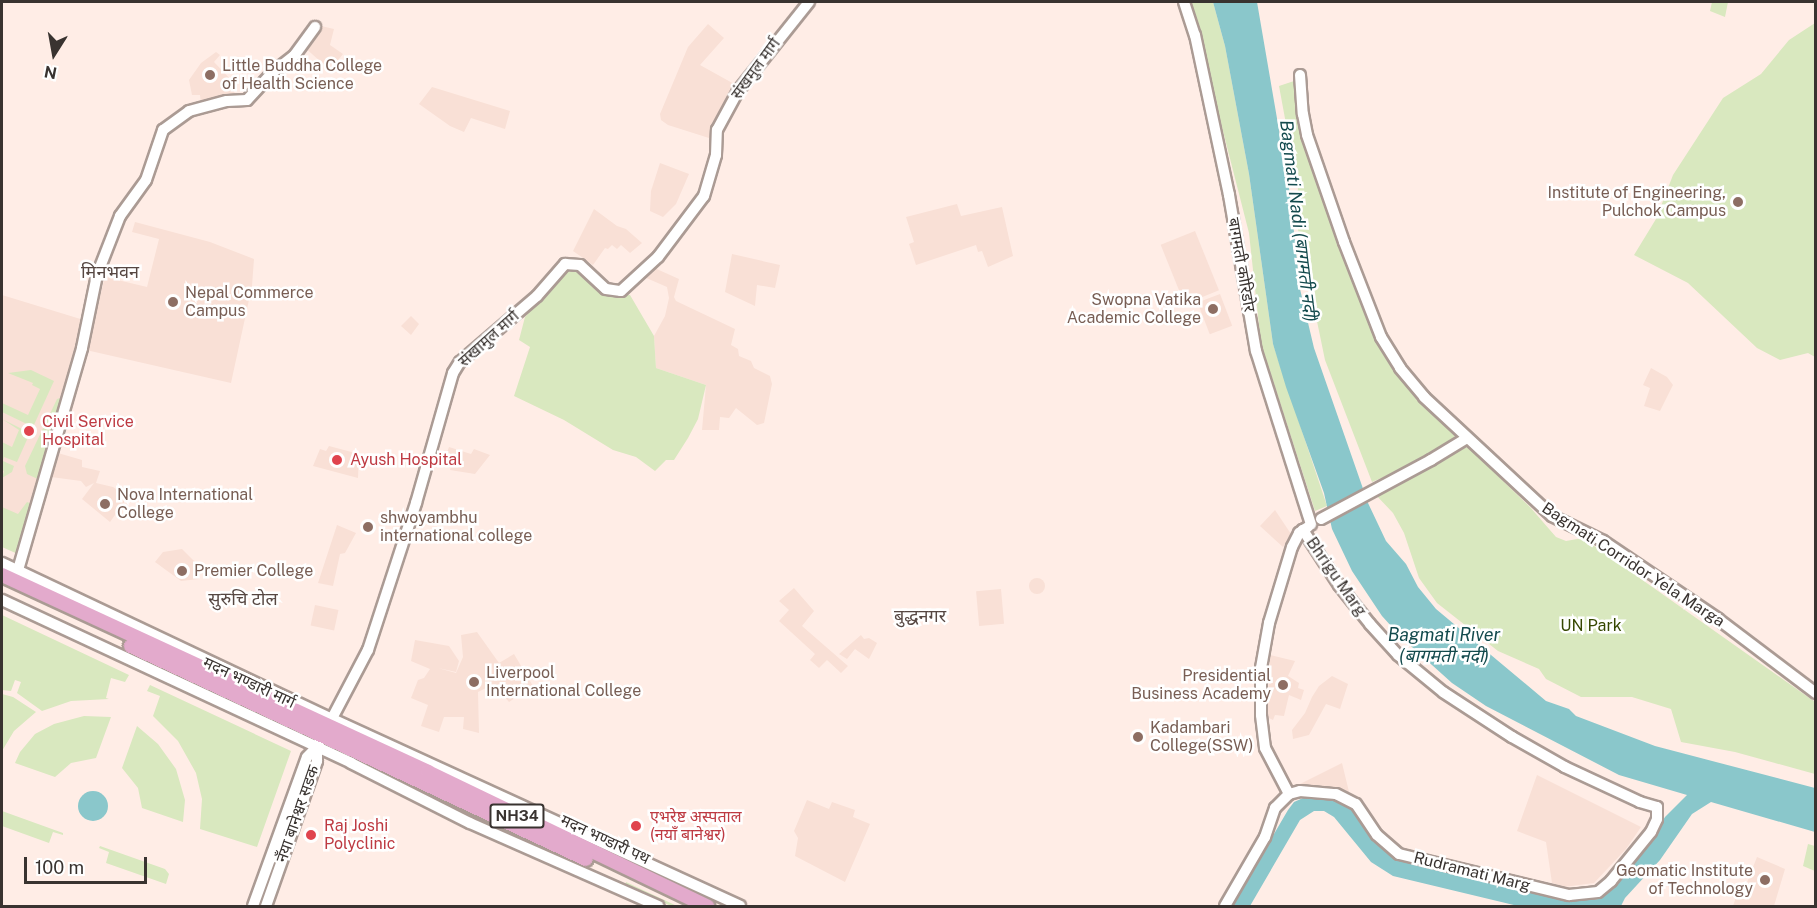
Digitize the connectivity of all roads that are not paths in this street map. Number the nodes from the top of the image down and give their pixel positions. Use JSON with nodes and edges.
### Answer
{"nodes":[{"id":1,"x":809,"y":2,"type":"edge"},
{"id":2,"x":1184,"y":2,"type":"edge"},
{"id":3,"x":315,"y":27,"type":"dead end"},
{"id":4,"x":1300,"y":75,"type":"dead end"},
{"id":5,"x":717,"y":144,"type":"joint"},
{"id":6,"x":1467,"y":438,"type":"junction"},
{"id":7,"x":1312,"y":524,"type":"junction"},
{"id":8,"x":2,"y":562,"type":"edge"},
{"id":9,"x":18,"y":570,"type":"junction"},
{"id":10,"x":2,"y":575,"type":"edge"},
{"id":11,"x":2,"y":585,"type":"edge"},
{"id":12,"x":2,"y":600,"type":"edge"},
{"id":13,"x":166,"y":652,"type":"junction"},
{"id":14,"x":145,"y":655,"type":"junction"},
{"id":15,"x":1815,"y":693,"type":"edge"},
{"id":16,"x":324,"y":732,"type":"junction"},
{"id":17,"x":1289,"y":794,"type":"junction"},
{"id":18,"x":1598,"y":892,"type":"joint"},
{"id":19,"x":253,"y":906,"type":"edge"},
{"id":20,"x":266,"y":906,"type":"edge"},
{"id":21,"x":658,"y":906,"type":"edge"},
{"id":22,"x":687,"y":906,"type":"edge"},
{"id":23,"x":707,"y":906,"type":"edge"},
{"id":24,"x":740,"y":906,"type":"edge"},
{"id":25,"x":1225,"y":906,"type":"edge"}],
"edges":[{"from":1,"to":5,"type":"street","name":"संखमुल मार्ग"},
{"from":2,"to":7,"type":"street","name":"बागमती कोरिडोर"},
{"from":3,"to":9,"type":"street"},
{"from":4,"to":6,"type":"street","name":"Bagmati Corridor Yela Marga"},
{"from":5,"to":16,"type":"street","name":"संखामुल मार्ग"},
{"from":6,"to":7,"type":"street"},
{"from":6,"to":15,"type":"street","name":"Bagmati Corridor Yela Marga"},
{"from":7,"to":17,"type":"street"},
{"from":7,"to":18,"type":"street","name":"Bhrigu Marg"},
{"from":8,"to":9,"type":"street"},
{"from":9,"to":13,"type":"street"},
{"from":10,"to":14,"type":"highway","name":"मदन भण्डारी मार्ग","number":"NH34"},
{"from":11,"to":14,"type":"highway","name":"मदन भण्डारी मार्ग","number":"NH34"},
{"from":12,"to":14,"type":"street"},
{"from":13,"to":14,"type":"highway","name":"मदन भण्डारी मार्ग","number":"NH34"},
{"from":13,"to":16,"type":"highway","name":"मदन भण्डारी मार्ग","number":"NH34"},
{"from":13,"to":16,"type":"street"},
{"from":14,"to":16,"type":"street"},
{"from":16,"to":19,"type":"street","name":"नँया बानेश्वर सडक"},
{"from":16,"to":20,"type":"street","name":"नँया बानेश्वर सडक"},
{"from":16,"to":21,"type":"street"},
{"from":16,"to":22,"type":"highway","name":"मदन भण्डारी पथ","number":"NH34"},
{"from":16,"to":23,"type":"highway","name":"मदन भण्डारी पथ","number":"NH34"},
{"from":16,"to":24,"type":"street"},
{"from":17,"to":18,"type":"street","name":"Rudramati Marg"},
{"from":17,"to":25,"type":"street"}]}
